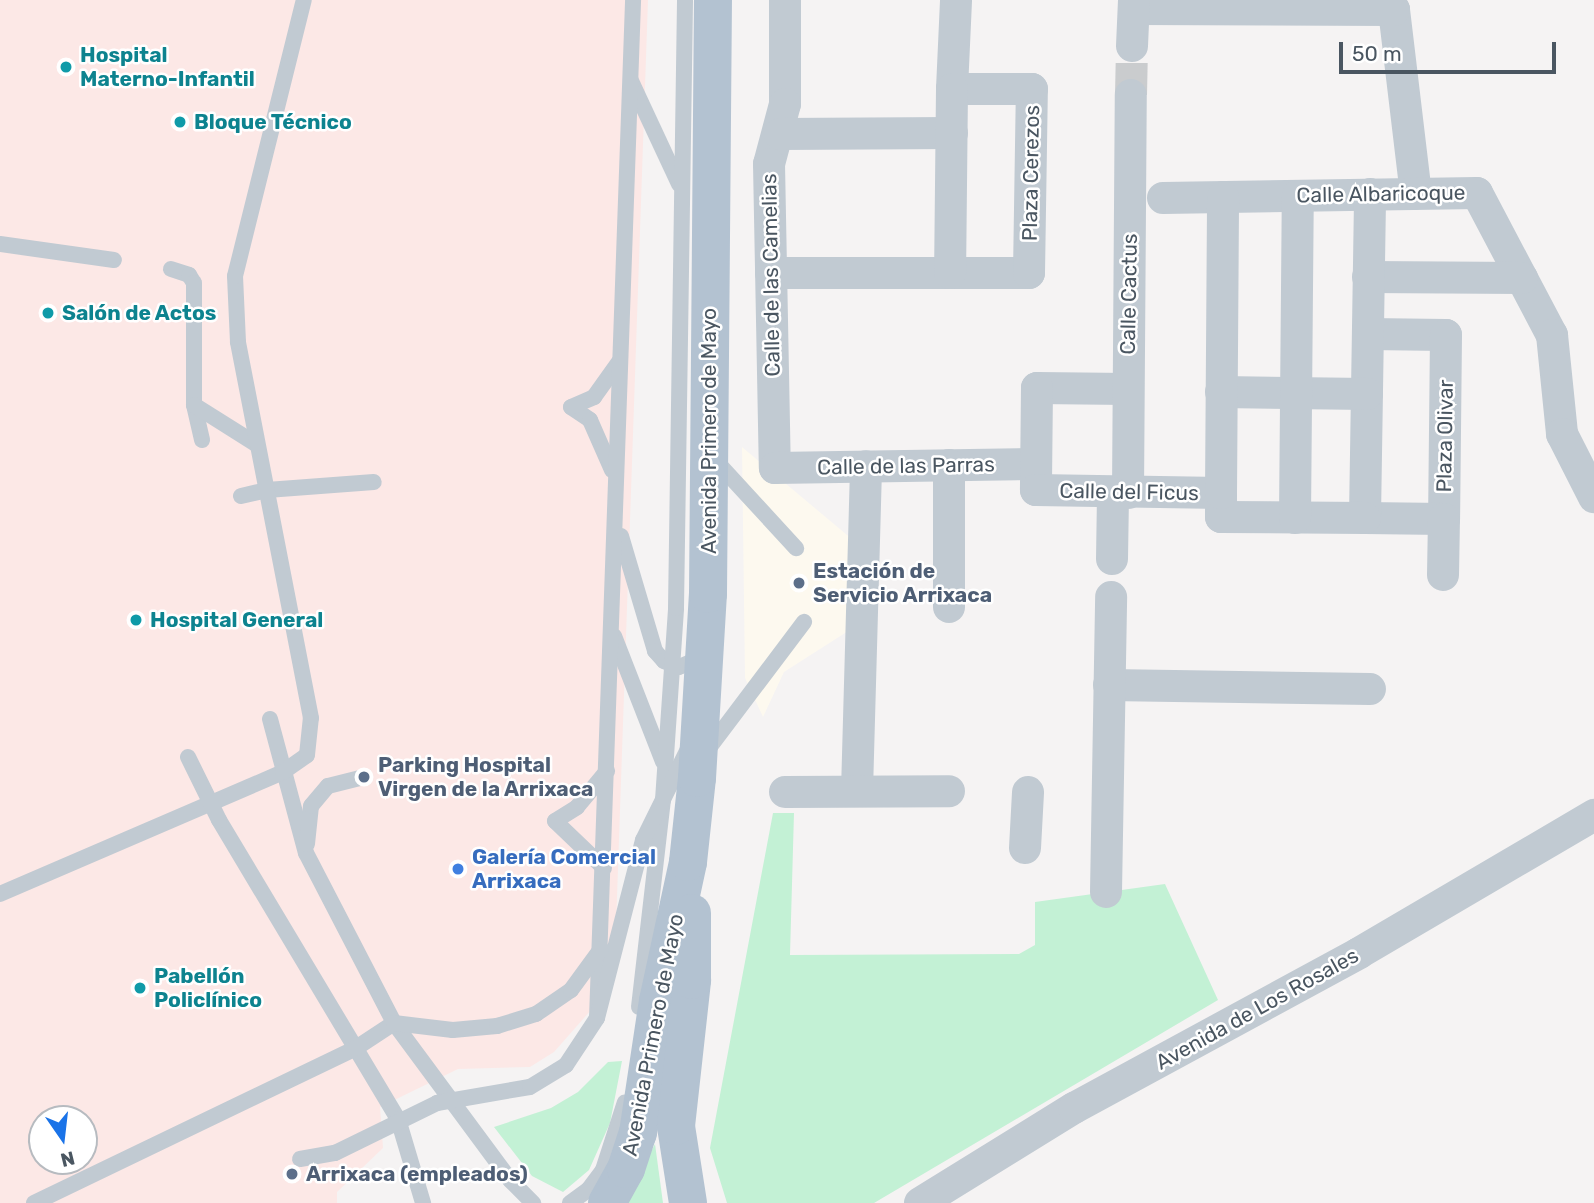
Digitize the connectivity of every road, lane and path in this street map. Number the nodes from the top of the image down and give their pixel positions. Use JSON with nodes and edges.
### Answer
{"nodes":[{"id":1,"x":304,"y":0,"type":"edge"},
{"id":2,"x":631,"y":0,"type":"edge"},
{"id":3,"x":685,"y":0,"type":"edge"},
{"id":4,"x":713,"y":0,"type":"edge"},
{"id":5,"x":785,"y":0,"type":"edge"},
{"id":6,"x":956,"y":0,"type":"edge"},
{"id":7,"x":1134,"y":5,"type":"edge"},
{"id":8,"x":1391,"y":5,"type":"edge"},
{"id":9,"x":1132,"y":46,"type":"tunnel mouth"},
{"id":10,"x":630,"y":79,"type":"junction"},
{"id":11,"x":952,"y":89,"type":"junction"},
{"id":12,"x":1131,"y":94,"type":"tunnel mouth"},
{"id":13,"x":952,"y":133,"type":"junction"},
{"id":14,"x":780,"y":134,"type":"junction"},
{"id":15,"x":682,"y":193,"type":"junction"},
{"id":16,"x":1370,"y":194,"type":"junction"},
{"id":17,"x":1416,"y":194,"type":"junction"},
{"id":18,"x":1298,"y":196,"type":"junction"},
{"id":19,"x":1223,"y":197,"type":"junction"},
{"id":20,"x":1163,"y":198,"type":"dead end"},
{"id":21,"x":0,"y":244,"type":"edge"},
{"id":22,"x":114,"y":260,"type":"dead end"},
{"id":23,"x":171,"y":270,"type":"dead end"},
{"id":24,"x":710,"y":272,"type":"junction"},
{"id":25,"x":771,"y":273,"type":"junction"},
{"id":26,"x":950,"y":273,"type":"junction"},
{"id":27,"x":1368,"y":277,"type":"junction"},
{"id":28,"x":1522,"y":278,"type":"junction"},
{"id":29,"x":1368,"y":334,"type":"junction"},
{"id":30,"x":621,"y":358,"type":"junction"},
{"id":31,"x":1128,"y":389,"type":"junction"},
{"id":32,"x":1222,"y":392,"type":"junction"},
{"id":33,"x":1296,"y":393,"type":"junction"},
{"id":34,"x":1367,"y":394,"type":"junction"},
{"id":35,"x":194,"y":405,"type":"junction"},
{"id":36,"x":202,"y":440,"type":"dead end"},
{"id":37,"x":256,"y":444,"type":"junction"},
{"id":38,"x":709,"y":453,"type":"junction"},
{"id":39,"x":949,"y":465,"type":"junction"},
{"id":40,"x":866,"y":466,"type":"junction"},
{"id":41,"x":775,"y":468,"type":"joint"},
{"id":42,"x":1036,"y":477,"type":"junction"},
{"id":43,"x":374,"y":482,"type":"dead end"},
{"id":44,"x":617,"y":489,"type":"junction"},
{"id":45,"x":267,"y":490,"type":"junction"},
{"id":46,"x":1120,"y":493,"type":"junction"},
{"id":47,"x":1221,"y":493,"type":"junction"},
{"id":48,"x":241,"y":496,"type":"dead end"},
{"id":49,"x":1594,"y":497,"type":"edge"},
{"id":50,"x":617,"y":516,"type":"junction"},
{"id":51,"x":1295,"y":518,"type":"junction"},
{"id":52,"x":1365,"y":518,"type":"junction"},
{"id":53,"x":1444,"y":519,"type":"junction"},
{"id":54,"x":796,"y":548,"type":"dead end"},
{"id":55,"x":1112,"y":559,"type":"dead end"},
{"id":56,"x":1443,"y":575,"type":"dead end"},
{"id":57,"x":1111,"y":597,"type":"dead end"},
{"id":58,"x":949,"y":607,"type":"dead end"},
{"id":59,"x":804,"y":622,"type":"dead end"},
{"id":60,"x":612,"y":630,"type":"junction"},
{"id":61,"x":689,"y":659,"type":"junction"},
{"id":62,"x":1110,"y":685,"type":"junction"},
{"id":63,"x":1370,"y":689,"type":"dead end"},
{"id":64,"x":270,"y":719,"type":"dead end"},
{"id":65,"x":187,"y":757,"type":"dead end"},
{"id":66,"x":678,"y":770,"type":"junction"},
{"id":67,"x":607,"y":771,"type":"junction"},
{"id":68,"x":283,"y":772,"type":"junction"},
{"id":69,"x":364,"y":777,"type":"dead end"},
{"id":70,"x":857,"y":791,"type":"junction"},
{"id":71,"x":948,"y":791,"type":"dead end"},
{"id":72,"x":785,"y":792,"type":"dead end"},
{"id":73,"x":1028,"y":792,"type":"dead end"},
{"id":74,"x":663,"y":800,"type":"junction"},
{"id":75,"x":1594,"y":815,"type":"edge"},
{"id":76,"x":690,"y":847,"type":"junction"},
{"id":77,"x":1025,"y":848,"type":"dead end"},
{"id":78,"x":306,"y":853,"type":"junction"},
{"id":79,"x":604,"y":868,"type":"junction"},
{"id":80,"x":1106,"y":892,"type":"dead end"},
{"id":81,"x":0,"y":894,"type":"edge"},
{"id":82,"x":601,"y":949,"type":"junction"},
{"id":83,"x":597,"y":1018,"type":"junction"},
{"id":84,"x":394,"y":1023,"type":"junction"},
{"id":85,"x":356,"y":1048,"type":"junction"},
{"id":86,"x":453,"y":1099,"type":"junction"},
{"id":87,"x":398,"y":1119,"type":"junction"},
{"id":88,"x":300,"y":1159,"type":"dead end"},
{"id":89,"x":410,"y":1171,"type":"junction"},
{"id":90,"x":34,"y":1203,"type":"edge"},
{"id":91,"x":408,"y":1203,"type":"edge"},
{"id":92,"x":423,"y":1203,"type":"edge"},
{"id":93,"x":533,"y":1203,"type":"edge"},
{"id":94,"x":570,"y":1203,"type":"edge"},
{"id":95,"x":607,"y":1203,"type":"edge"},
{"id":96,"x":688,"y":1203,"type":"edge"},
{"id":97,"x":920,"y":1203,"type":"edge"}],
"edges":[{"from":1,"to":37,"type":"lane"},
{"from":2,"to":10,"type":"lane"},
{"from":3,"to":15,"type":"lane"},
{"from":4,"to":24,"type":"main road","name":"Avenida Primero de Mayo"},
{"from":5,"to":14,"type":"street","name":"Calle de las Camelias"},
{"from":6,"to":11,"type":"street"},
{"from":7,"to":8,"type":"street"},
{"from":7,"to":9,"type":"street"},
{"from":8,"to":17,"type":"street"},
{"from":10,"to":15,"type":"lane"},
{"from":10,"to":30,"type":"lane"},
{"from":11,"to":13,"type":"street"},
{"from":11,"to":26,"type":"street","name":"Plaza Cerezos"},
{"from":12,"to":31,"type":"street","name":"Calle Cactus"},
{"from":13,"to":14,"type":"street"},
{"from":13,"to":26,"type":"street"},
{"from":14,"to":25,"type":"street","name":"Calle de las Camelias"},
{"from":15,"to":24,"type":"lane"},
{"from":15,"to":61,"type":"lane"},
{"from":16,"to":17,"type":"street","name":"Calle Albaricoque"},
{"from":16,"to":18,"type":"street","name":"Calle Albaricoque"},
{"from":16,"to":27,"type":"street"},
{"from":17,"to":28,"type":"street","name":"Calle Albaricoque"},
{"from":18,"to":19,"type":"street","name":"Calle Albaricoque"},
{"from":18,"to":33,"type":"street"},
{"from":19,"to":20,"type":"street","name":"Calle Albaricoque"},
{"from":19,"to":32,"type":"street"},
{"from":21,"to":22,"type":"lane"},
{"from":23,"to":35,"type":"lane"},
{"from":24,"to":38,"type":"main road","name":"Avenida Primero de Mayo"},
{"from":25,"to":26,"type":"street"},
{"from":25,"to":41,"type":"street","name":"Calle de las Camelias"},
{"from":27,"to":28,"type":"street"},
{"from":27,"to":29,"type":"street"},
{"from":28,"to":49,"type":"street","name":"Calle Albaricoque"},
{"from":29,"to":34,"type":"street"},
{"from":29,"to":53,"type":"street","name":"Plaza Olivar"},
{"from":30,"to":44,"type":"lane"},
{"from":30,"to":44,"type":"lane"},
{"from":31,"to":42,"type":"street"},
{"from":31,"to":46,"type":"street","name":"Calle Cactus"},
{"from":32,"to":33,"type":"street"},
{"from":32,"to":47,"type":"street"},
{"from":33,"to":34,"type":"street"},
{"from":33,"to":51,"type":"street"},
{"from":34,"to":52,"type":"street"},
{"from":35,"to":36,"type":"lane"},
{"from":35,"to":37,"type":"lane"},
{"from":37,"to":45,"type":"lane"},
{"from":38,"to":54,"type":"lane"},
{"from":38,"to":61,"type":"main road","name":"Avenida Primero de Mayo"},
{"from":39,"to":40,"type":"street","name":"Calle de las Parras"},
{"from":39,"to":42,"type":"street","name":"Calle de las Parras"},
{"from":39,"to":58,"type":"street"},
{"from":40,"to":41,"type":"street","name":"Calle de las Parras"},
{"from":40,"to":70,"type":"street"},
{"from":42,"to":46,"type":"street","name":"Calle del Ficus"},
{"from":43,"to":45,"type":"lane"},
{"from":44,"to":50,"type":"lane"},
{"from":45,"to":48,"type":"lane"},
{"from":45,"to":68,"type":"lane"},
{"from":46,"to":47,"type":"street","name":"Calle del Ficus"},
{"from":46,"to":55,"type":"street","name":"Calle Cactus"},
{"from":47,"to":51,"type":"street","name":"Calle del Ficus"},
{"from":50,"to":60,"type":"lane"},
{"from":50,"to":61,"type":"lane"},
{"from":51,"to":52,"type":"street","name":"Calle del Ficus"},
{"from":52,"to":53,"type":"street","name":"Plaza Olivar"},
{"from":53,"to":56,"type":"street"},
{"from":57,"to":62,"type":"street"},
{"from":59,"to":66,"type":"lane"},
{"from":60,"to":66,"type":"lane"},
{"from":60,"to":67,"type":"lane"},
{"from":61,"to":66,"type":"lane"},
{"from":61,"to":66,"type":"main road","name":"Avenida Primero de Mayo"},
{"from":62,"to":63,"type":"street"},
{"from":62,"to":80,"type":"street"},
{"from":64,"to":68,"type":"lane"},
{"from":65,"to":85,"type":"lane","bridge":true},
{"from":66,"to":74,"type":"lane"},
{"from":66,"to":76,"type":"main road","name":"Avenida Primero de Mayo"},
{"from":67,"to":79,"type":"lane"},
{"from":67,"to":79,"type":"lane"},
{"from":68,"to":78,"type":"lane"},
{"from":68,"to":81,"type":"lane"},
{"from":69,"to":78,"type":"lane"},
{"from":70,"to":71,"type":"street"},
{"from":70,"to":72,"type":"street"},
{"from":73,"to":77,"type":"street"},
{"from":74,"to":83,"type":"lane"},
{"from":74,"to":94,"type":"lane"},
{"from":75,"to":97,"type":"street","name":"Avenida de Los Rosales"},
{"from":76,"to":95,"type":"main road","name":"Avenida Primero de Mayo"},
{"from":76,"to":96,"type":"main road","name":"Avenida Primero de Mayo"},
{"from":78,"to":84,"type":"lane"},
{"from":79,"to":82,"type":"lane"},
{"from":82,"to":83,"type":"lane"},
{"from":82,"to":84,"type":"lane"},
{"from":83,"to":86,"type":"lane"},
{"from":84,"to":85,"type":"lane"},
{"from":84,"to":86,"type":"lane"},
{"from":85,"to":87,"type":"lane"},
{"from":85,"to":90,"type":"lane"},
{"from":86,"to":87,"type":"lane"},
{"from":86,"to":93,"type":"lane"},
{"from":87,"to":88,"type":"lane"},
{"from":87,"to":89,"type":"lane"},
{"from":89,"to":91,"type":"lane"},
{"from":89,"to":92,"type":"lane"}]}
